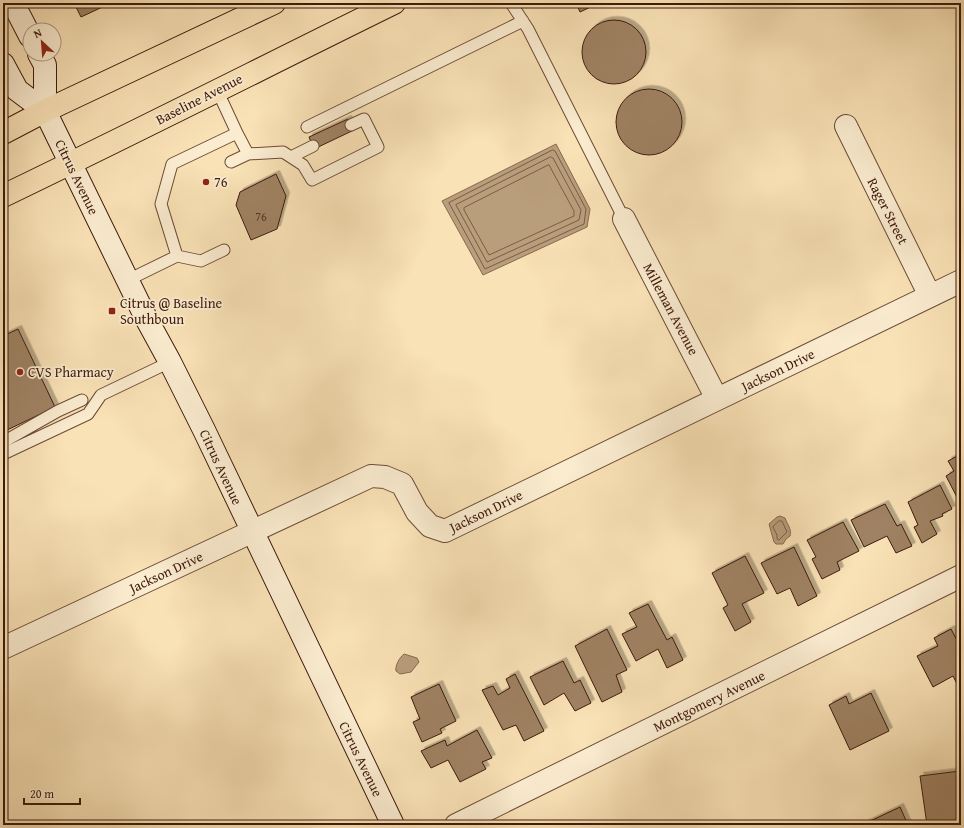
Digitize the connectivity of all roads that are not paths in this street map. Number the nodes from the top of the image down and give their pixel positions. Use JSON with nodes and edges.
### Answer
{"nodes":[{"id":1,"x":13,"y":3,"type":"edge"},
{"id":2,"x":274,"y":3,"type":"edge"},
{"id":3,"x":394,"y":3,"type":"edge"},
{"id":4,"x":511,"y":3,"type":"edge"},
{"id":5,"x":523,"y":21,"type":"junction"},
{"id":6,"x":23,"y":22,"type":"edge"},
{"id":7,"x":43,"y":62,"type":"edge"},
{"id":8,"x":3,"y":64,"type":"edge"},
{"id":9,"x":216,"y":90,"type":"junction"},
{"id":10,"x":45,"y":112,"type":"junction"},
{"id":11,"x":351,"y":125,"type":"dead end"},
{"id":12,"x":846,"y":126,"type":"dead end"},
{"id":13,"x":307,"y":127,"type":"dead end"},
{"id":14,"x":3,"y":133,"type":"edge"},
{"id":15,"x":238,"y":133,"type":"junction"},
{"id":16,"x":313,"y":146,"type":"dead end"},
{"id":17,"x":248,"y":154,"type":"junction"},
{"id":18,"x":291,"y":157,"type":"junction"},
{"id":19,"x":230,"y":162,"type":"dead end"},
{"id":20,"x":70,"y":164,"type":"junction"},
{"id":21,"x":3,"y":196,"type":"edge"},
{"id":22,"x":624,"y":219,"type":"joint"},
{"id":23,"x":224,"y":250,"type":"dead end"},
{"id":24,"x":177,"y":256,"type":"junction"},
{"id":25,"x":128,"y":280,"type":"junction"},
{"id":26,"x":961,"y":281,"type":"edge"},
{"id":27,"x":930,"y":296,"type":"junction"},
{"id":28,"x":170,"y":362,"type":"junction"},
{"id":29,"x":717,"y":399,"type":"junction"},
{"id":30,"x":82,"y":400,"type":"dead end"},
{"id":31,"x":3,"y":443,"type":"edge"},
{"id":32,"x":3,"y":454,"type":"edge"},
{"id":33,"x":252,"y":532,"type":"junction"},
{"id":34,"x":961,"y":576,"type":"edge"},
{"id":35,"x":3,"y":648,"type":"edge"},
{"id":36,"x":393,"y":825,"type":"edge"},
{"id":37,"x":456,"y":825,"type":"edge"}],
"edges":[{"from":1,"to":6,"type":"street"},
{"from":2,"to":10,"type":"main road"},
{"from":3,"to":9,"type":"main road","name":"Baseline Avenue"},
{"from":4,"to":5,"type":"lane"},
{"from":5,"to":13,"type":"lane"},
{"from":5,"to":22,"type":"lane"},
{"from":7,"to":10,"type":"street","name":"Citrus Avenue"},
{"from":8,"to":10,"type":"street","name":"Citrus Avenue"},
{"from":9,"to":15,"type":"lane"},
{"from":9,"to":20,"type":"main road","name":"Baseline Avenue"},
{"from":10,"to":14,"type":"main road"},
{"from":10,"to":20,"type":"street","name":"Citrus Avenue"},
{"from":11,"to":18,"type":"lane"},
{"from":12,"to":27,"type":"street","name":"Rager Street"},
{"from":15,"to":17,"type":"lane"},
{"from":15,"to":24,"type":"lane"},
{"from":16,"to":18,"type":"lane"},
{"from":17,"to":18,"type":"lane"},
{"from":17,"to":19,"type":"lane"},
{"from":20,"to":21,"type":"main road","name":"Baseline Avenue"},
{"from":20,"to":25,"type":"street","name":"Citrus Avenue"},
{"from":22,"to":29,"type":"street","name":"Milleman Avenue"},
{"from":23,"to":24,"type":"lane"},
{"from":24,"to":25,"type":"lane"},
{"from":25,"to":28,"type":"street","name":"Citrus Avenue"},
{"from":26,"to":27,"type":"street","name":"Jackson Drive"},
{"from":27,"to":29,"type":"street","name":"Jackson Drive"},
{"from":28,"to":32,"type":"lane"},
{"from":28,"to":33,"type":"street","name":"Citrus Avenue"},
{"from":29,"to":33,"type":"street","name":"Jackson Drive"},
{"from":30,"to":31,"type":"lane"},
{"from":33,"to":35,"type":"street","name":"Jackson Drive"},
{"from":33,"to":36,"type":"street","name":"Citrus Avenue"},
{"from":34,"to":37,"type":"street","name":"Montgomery Avenue"}]}
